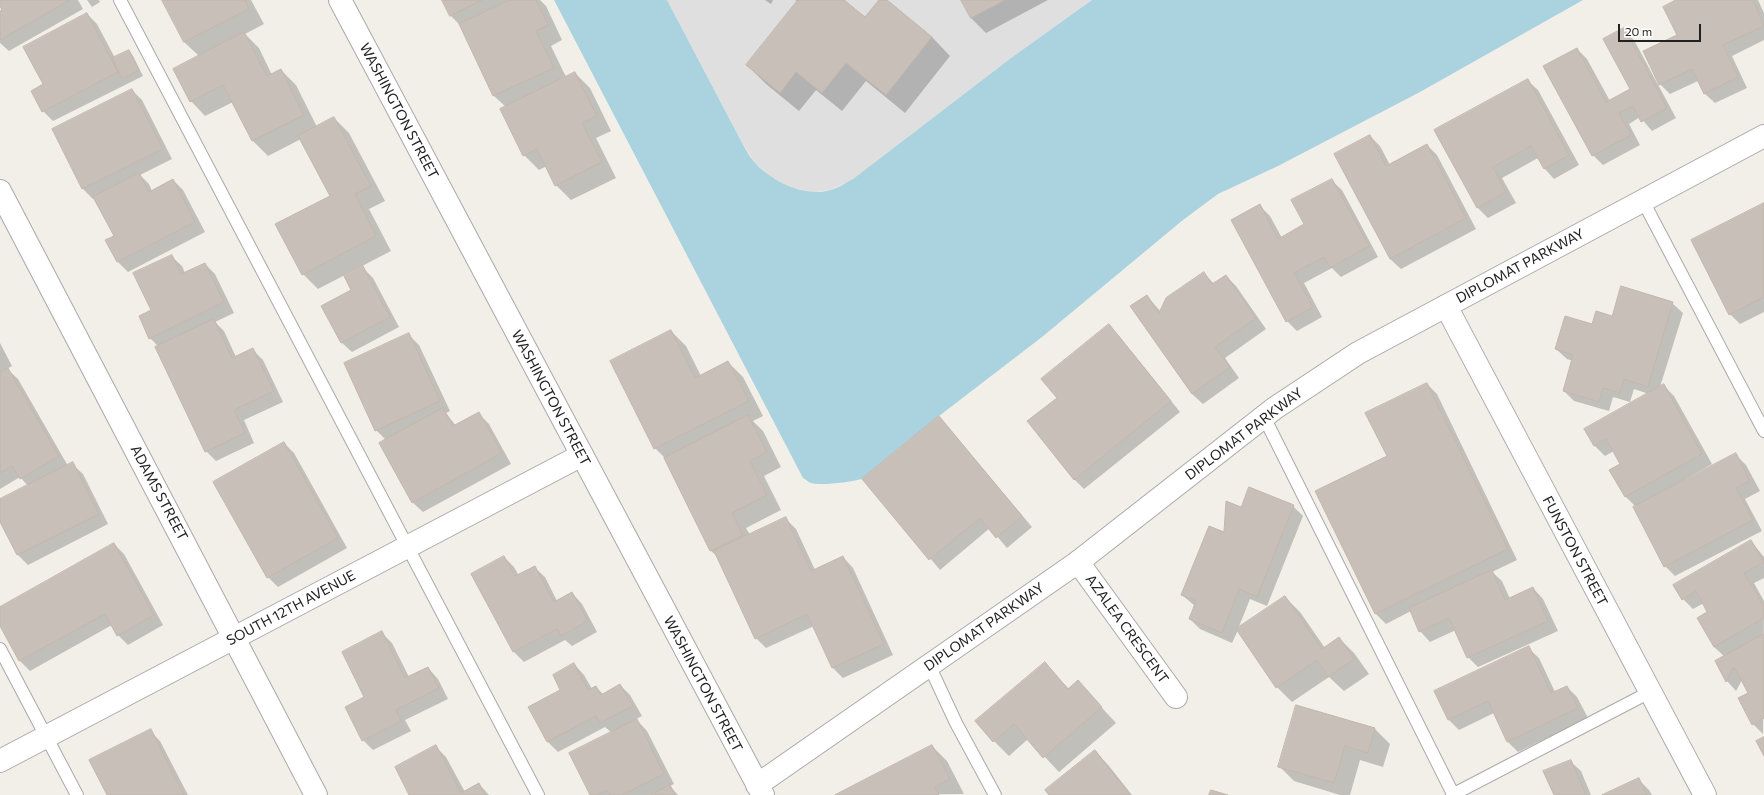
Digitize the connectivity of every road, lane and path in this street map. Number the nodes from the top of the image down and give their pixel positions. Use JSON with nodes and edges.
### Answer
{"nodes":[{"id":1,"x":120,"y":0,"type":"edge"},
{"id":2,"x":340,"y":0,"type":"edge"},
{"id":3,"x":1764,"y":136,"type":"edge"},
{"id":4,"x":0,"y":191,"type":"edge"},
{"id":5,"x":1643,"y":201,"type":"junction"},
{"id":6,"x":1446,"y":306,"type":"junction"},
{"id":7,"x":1264,"y":417,"type":"junction"},
{"id":8,"x":1764,"y":431,"type":"edge"},
{"id":9,"x":582,"y":455,"type":"junction"},
{"id":10,"x":407,"y":547,"type":"junction"},
{"id":11,"x":1078,"y":562,"type":"junction"},
{"id":12,"x":235,"y":638,"type":"junction"},
{"id":13,"x":0,"y":649,"type":"edge"},
{"id":14,"x":929,"y":665,"type":"junction"},
{"id":15,"x":1650,"y":692,"type":"junction"},
{"id":16,"x":1176,"y":697,"type":"dead end"},
{"id":17,"x":47,"y":737,"type":"junction"},
{"id":18,"x":0,"y":762,"type":"edge"},
{"id":19,"x":760,"y":790,"type":"edge"},
{"id":20,"x":77,"y":795,"type":"edge"},
{"id":21,"x":316,"y":795,"type":"edge"},
{"id":22,"x":538,"y":795,"type":"edge"},
{"id":23,"x":995,"y":795,"type":"edge"},
{"id":24,"x":1452,"y":795,"type":"edge"},
{"id":25,"x":1705,"y":795,"type":"edge"}],
"edges":[{"from":1,"to":10,"type":"lane"},
{"from":2,"to":9,"type":"street","name":"WASHINGTON STREET"},
{"from":3,"to":5,"type":"street","name":"DIPLOMAT PARKWAY"},
{"from":4,"to":12,"type":"street","name":"ADAMS STREET"},
{"from":5,"to":6,"type":"street","name":"DIPLOMAT PARKWAY"},
{"from":5,"to":8,"type":"lane"},
{"from":6,"to":7,"type":"street","name":"DIPLOMAT PARKWAY"},
{"from":6,"to":15,"type":"street","name":"FUNSTON STREET"},
{"from":7,"to":11,"type":"street","name":"DIPLOMAT PARKWAY"},
{"from":7,"to":24,"type":"lane"},
{"from":9,"to":10,"type":"street","name":"SOUTH 12TH AVENUE"},
{"from":9,"to":19,"type":"street","name":"WASHINGTON STREET"},
{"from":10,"to":12,"type":"street","name":"SOUTH 12TH AVENUE"},
{"from":10,"to":22,"type":"lane"},
{"from":11,"to":14,"type":"street","name":"DIPLOMAT PARKWAY"},
{"from":11,"to":16,"type":"street","name":"AZALEA CRESCENT"},
{"from":12,"to":17,"type":"street","name":"SOUTH 12TH AVENUE"},
{"from":12,"to":21,"type":"street","name":"ADAMS STREET"},
{"from":13,"to":17,"type":"lane"},
{"from":14,"to":19,"type":"street","name":"DIPLOMAT PARKWAY"},
{"from":14,"to":23,"type":"lane"},
{"from":15,"to":24,"type":"lane"},
{"from":15,"to":25,"type":"street","name":"FUNSTON STREET"},
{"from":17,"to":18,"type":"street","name":"SOUTH 12TH AVENUE"},
{"from":17,"to":20,"type":"lane"}]}
